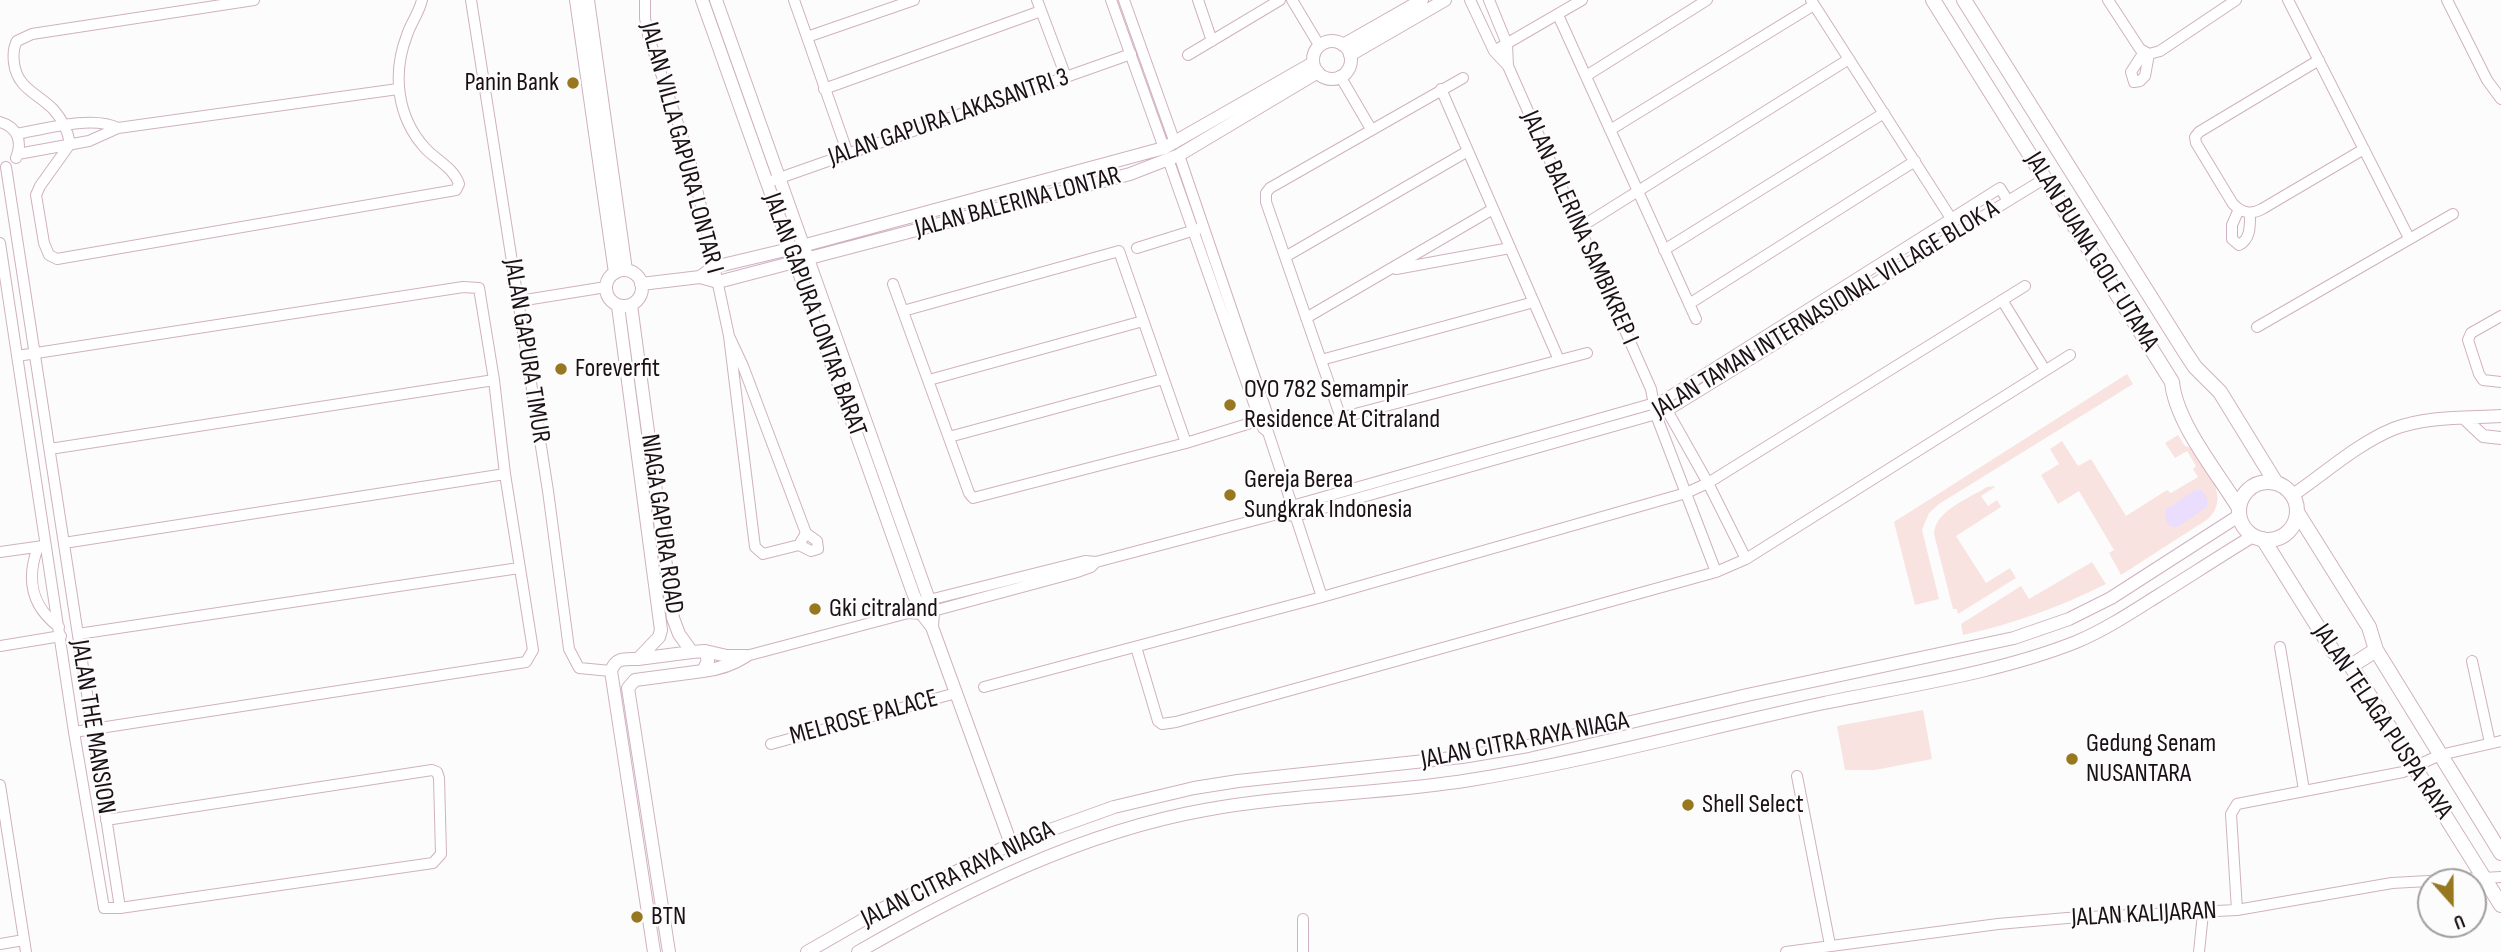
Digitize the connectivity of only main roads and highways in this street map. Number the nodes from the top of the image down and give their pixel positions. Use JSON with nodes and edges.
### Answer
{"nodes":[{"id":1,"x":1933,"y":0,"type":"edge"},
{"id":2,"x":1964,"y":0,"type":"edge"},
{"id":3,"x":2195,"y":367,"type":"junction"},
{"id":4,"x":2172,"y":382,"type":"junction"},
{"id":5,"x":2276,"y":483,"type":"junction"},
{"id":6,"x":2240,"y":511,"type":"junction"},
{"id":7,"x":2297,"y":512,"type":"junction"},
{"id":8,"x":2258,"y":537,"type":"junction"},
{"id":9,"x":2376,"y":650,"type":"junction"},
{"id":10,"x":2351,"y":666,"type":"junction"},
{"id":11,"x":2501,"y":853,"type":"edge"},
{"id":12,"x":2501,"y":905,"type":"edge"}],
"edges":[{"from":1,"to":4,"type":"main road","name":"JALAN BUANA GOLF UTAMA"},
{"from":2,"to":3,"type":"main road","name":"JALAN BUANA GOLF UTAMA"},
{"from":3,"to":4,"type":"main road"},
{"from":3,"to":5,"type":"main road","name":"JALAN BUANA GOLF UTAMA"},
{"from":4,"to":6,"type":"main road","name":"JALAN BUANA GOLF UTAMA"},
{"from":5,"to":6,"type":"main road"},
{"from":5,"to":7,"type":"main road"},
{"from":6,"to":8,"type":"main road"},
{"from":7,"to":8,"type":"main road"},
{"from":7,"to":9,"type":"main road","name":"JALAN TELAGA PUSPA RAYA"},
{"from":8,"to":10,"type":"main road","name":"JALAN TELAGA PUSPA RAYA"},
{"from":9,"to":10,"type":"main road"},
{"from":9,"to":11,"type":"main road","name":"JALAN TELAGA PUSPA RAYA"},
{"from":10,"to":12,"type":"main road","name":"JALAN TELAGA PUSPA RAYA"}]}
